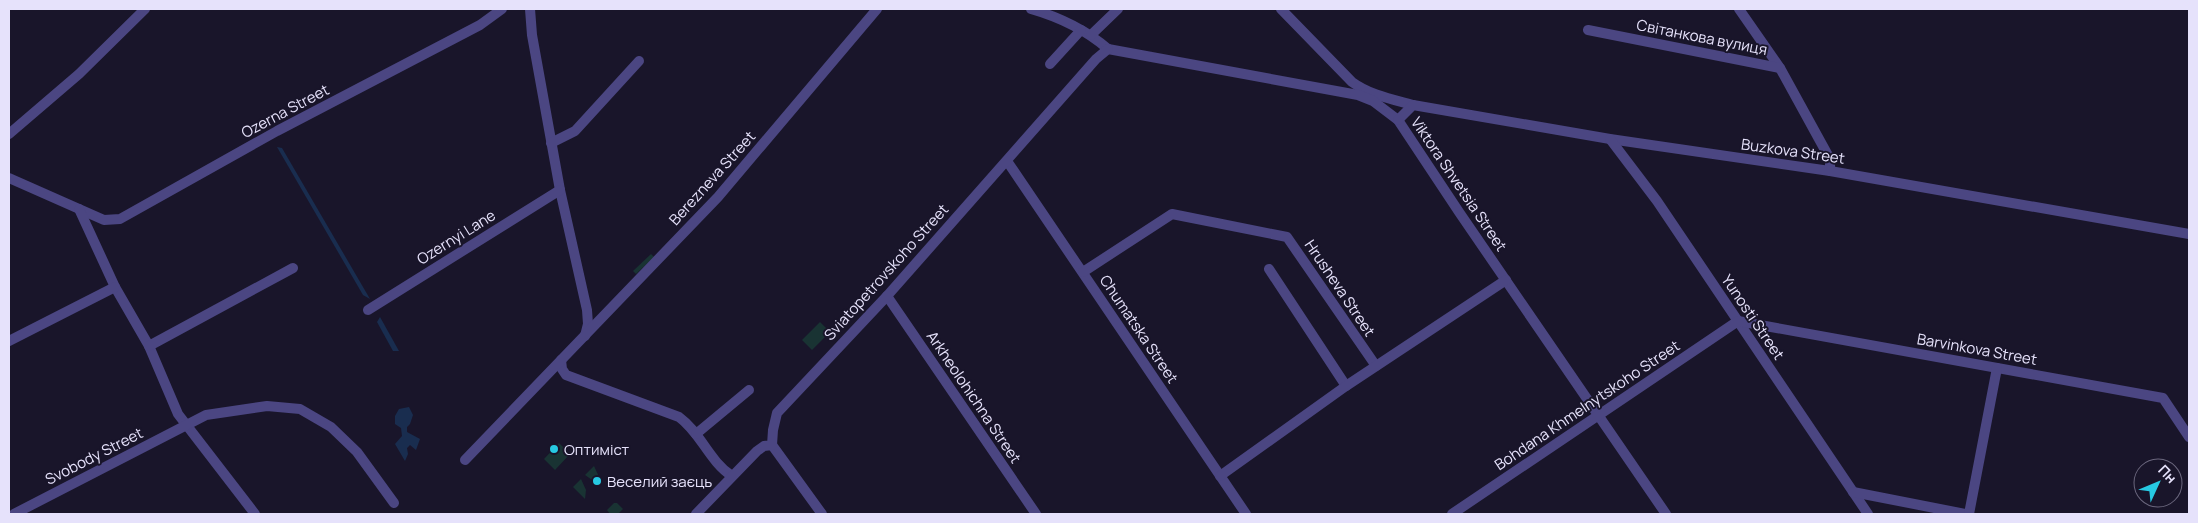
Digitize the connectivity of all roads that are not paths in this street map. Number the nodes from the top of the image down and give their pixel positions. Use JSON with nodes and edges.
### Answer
{"nodes":[{"id":1,"x":142,"y":9,"type":"edge"},
{"id":2,"x":502,"y":9,"type":"edge"},
{"id":3,"x":530,"y":9,"type":"edge"},
{"id":4,"x":877,"y":9,"type":"edge"},
{"id":5,"x":1031,"y":9,"type":"edge"},
{"id":6,"x":1118,"y":9,"type":"edge"},
{"id":7,"x":1281,"y":9,"type":"edge"},
{"id":8,"x":1739,"y":9,"type":"edge"},
{"id":9,"x":1081,"y":30,"type":"junction"},
{"id":10,"x":1588,"y":30,"type":"dead end"},
{"id":11,"x":1091,"y":35,"type":"junction"},
{"id":12,"x":1108,"y":49,"type":"junction"},
{"id":13,"x":639,"y":61,"type":"dead end"},
{"id":14,"x":1050,"y":64,"type":"dead end"},
{"id":15,"x":1780,"y":68,"type":"junction"},
{"id":16,"x":1413,"y":105,"type":"junction"},
{"id":17,"x":1398,"y":120,"type":"junction"},
{"id":18,"x":9,"y":134,"type":"edge"},
{"id":19,"x":1610,"y":139,"type":"junction"},
{"id":20,"x":551,"y":143,"type":"junction"},
{"id":21,"x":1007,"y":160,"type":"junction"},
{"id":22,"x":1830,"y":171,"type":"junction"},
{"id":23,"x":9,"y":178,"type":"edge"},
{"id":24,"x":560,"y":190,"type":"junction"},
{"id":25,"x":79,"y":209,"type":"junction"},
{"id":26,"x":2189,"y":234,"type":"edge"},
{"id":27,"x":293,"y":268,"type":"dead end"},
{"id":28,"x":1270,"y":269,"type":"dead end"},
{"id":29,"x":1082,"y":272,"type":"junction"},
{"id":30,"x":1506,"y":280,"type":"junction"},
{"id":31,"x":116,"y":288,"type":"junction"},
{"id":32,"x":888,"y":296,"type":"junction"},
{"id":33,"x":368,"y":310,"type":"dead end"},
{"id":34,"x":1738,"y":321,"type":"junction"},
{"id":35,"x":585,"y":336,"type":"junction"},
{"id":36,"x":9,"y":341,"type":"edge"},
{"id":37,"x":149,"y":346,"type":"junction"},
{"id":38,"x":561,"y":360,"type":"junction"},
{"id":39,"x":1376,"y":366,"type":"junction"},
{"id":40,"x":1997,"y":368,"type":"junction"},
{"id":41,"x":1346,"y":386,"type":"junction"},
{"id":42,"x":749,"y":390,"type":"dead end"},
{"id":43,"x":1599,"y":416,"type":"junction"},
{"id":44,"x":189,"y":426,"type":"junction"},
{"id":45,"x":696,"y":434,"type":"junction"},
{"id":46,"x":2189,"y":437,"type":"edge"},
{"id":47,"x":772,"y":445,"type":"junction"},
{"id":48,"x":465,"y":460,"type":"dead end"},
{"id":49,"x":732,"y":476,"type":"junction"},
{"id":50,"x":1220,"y":476,"type":"junction"},
{"id":51,"x":1853,"y":492,"type":"junction"},
{"id":52,"x":394,"y":503,"type":"dead end"},
{"id":53,"x":14,"y":514,"type":"edge"},
{"id":54,"x":255,"y":514,"type":"edge"},
{"id":55,"x":696,"y":514,"type":"edge"},
{"id":56,"x":822,"y":514,"type":"edge"},
{"id":57,"x":1036,"y":514,"type":"edge"},
{"id":58,"x":1246,"y":514,"type":"edge"},
{"id":59,"x":1452,"y":514,"type":"edge"},
{"id":60,"x":1666,"y":514,"type":"edge"},
{"id":61,"x":1868,"y":514,"type":"edge"},
{"id":62,"x":1967,"y":514,"type":"edge"}],
"edges":[{"from":1,"to":18,"type":"street"},
{"from":2,"to":25,"type":"street","name":"Ozerna Street"},
{"from":3,"to":20,"type":"street"},
{"from":4,"to":35,"type":"street","name":"Berezneva Street"},
{"from":5,"to":9,"type":"street"},
{"from":6,"to":11,"type":"street"},
{"from":7,"to":16,"type":"street","name":"Buzkova Street"},
{"from":8,"to":15,"type":"street"},
{"from":9,"to":11,"type":"street"},
{"from":9,"to":14,"type":"street"},
{"from":10,"to":15,"type":"street","name":"Світанкова вулиця"},
{"from":11,"to":12,"type":"street"},
{"from":12,"to":17,"type":"street","name":"Viktora Shvetsia Street"},
{"from":12,"to":21,"type":"street","name":"Sviatopetrovskoho Street"},
{"from":13,"to":20,"type":"street"},
{"from":15,"to":22,"type":"street"},
{"from":16,"to":17,"type":"street"},
{"from":16,"to":19,"type":"street","name":"Buzkova Street"},
{"from":17,"to":30,"type":"street","name":"Viktora Shvetsia Street"},
{"from":19,"to":22,"type":"street","name":"Buzkova Street"},
{"from":19,"to":34,"type":"street","name":"Yunosti Street"},
{"from":20,"to":24,"type":"street"},
{"from":21,"to":29,"type":"street","name":"Chumatska Street"},
{"from":21,"to":32,"type":"street","name":"Sviatopetrovskoho Street"},
{"from":22,"to":26,"type":"street","name":"Buzkova Street"},
{"from":23,"to":25,"type":"street","name":"Ozerna Street"},
{"from":24,"to":33,"type":"street","name":"Ozernyi Lane"},
{"from":24,"to":35,"type":"street"},
{"from":25,"to":31,"type":"street"},
{"from":27,"to":37,"type":"street"},
{"from":28,"to":41,"type":"street"},
{"from":29,"to":39,"type":"street","name":"Hrusheva Street"},
{"from":29,"to":50,"type":"street","name":"Chumatska Street"},
{"from":30,"to":39,"type":"street"},
{"from":30,"to":43,"type":"street","name":"Viktora Shvetsia Street"},
{"from":31,"to":36,"type":"street"},
{"from":31,"to":37,"type":"street"},
{"from":32,"to":47,"type":"street","name":"Sviatopetrovskoho Street"},
{"from":32,"to":57,"type":"street","name":"Arkheolohichna Street"},
{"from":34,"to":40,"type":"street","name":"Barvinkova Street"},
{"from":34,"to":43,"type":"street","name":"Bohdana Khmelnytskoho Street"},
{"from":34,"to":51,"type":"street","name":"Yunosti Street"},
{"from":35,"to":38,"type":"street","name":"Berezneva Street"},
{"from":37,"to":44,"type":"street"},
{"from":38,"to":45,"type":"street"},
{"from":38,"to":48,"type":"street","name":"Berezneva Street"},
{"from":39,"to":41,"type":"street"},
{"from":40,"to":46,"type":"street","name":"Barvinkova Street"},
{"from":40,"to":62,"type":"street"},
{"from":41,"to":50,"type":"street"},
{"from":42,"to":45,"type":"street"},
{"from":43,"to":59,"type":"street","name":"Bohdana Khmelnytskoho Street"},
{"from":43,"to":60,"type":"street","name":"Viktora Shvetsia Street"},
{"from":44,"to":52,"type":"street","name":"Svobody Street"},
{"from":44,"to":53,"type":"street","name":"Svobody Street"},
{"from":44,"to":54,"type":"street"},
{"from":45,"to":49,"type":"street"},
{"from":47,"to":49,"type":"street"},
{"from":47,"to":56,"type":"street"},
{"from":49,"to":55,"type":"street"},
{"from":50,"to":58,"type":"street","name":"Chumatska Street"},
{"from":51,"to":61,"type":"street","name":"Yunosti Street"},
{"from":51,"to":62,"type":"street"}]}
